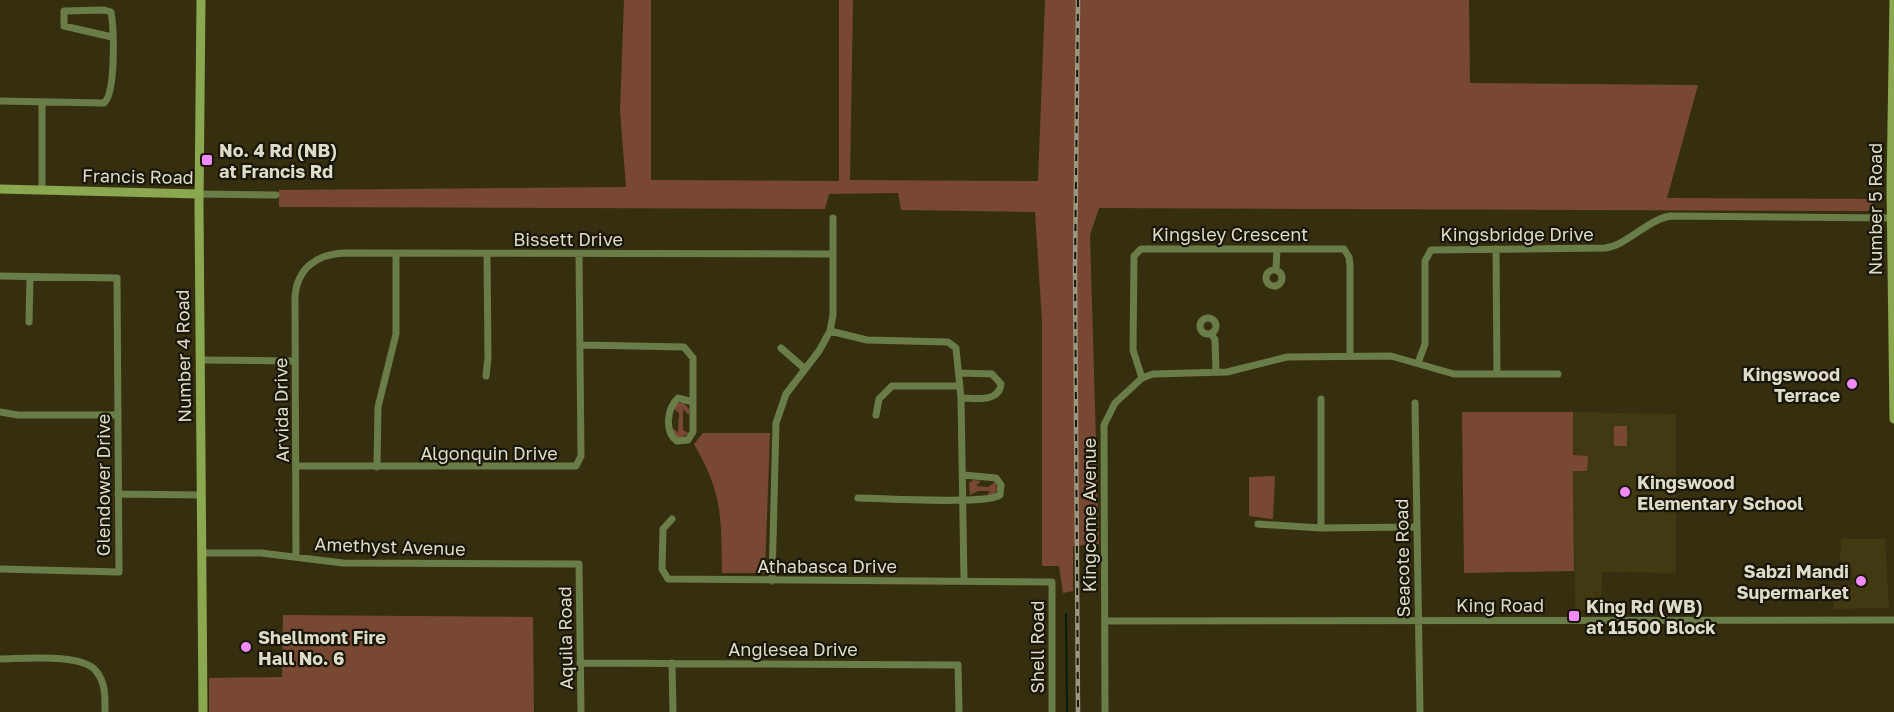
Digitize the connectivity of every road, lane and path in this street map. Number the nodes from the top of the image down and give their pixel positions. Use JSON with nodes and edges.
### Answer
{"nodes":[{"id":1,"x":201,"y":0,"type":"edge"},
{"id":2,"x":1894,"y":0,"type":"edge"},
{"id":3,"x":112,"y":37,"type":"junction"},
{"id":4,"x":0,"y":101,"type":"edge"},
{"id":5,"x":42,"y":103,"type":"junction"},
{"id":6,"x":0,"y":189,"type":"edge"},
{"id":7,"x":42,"y":190,"type":"junction"},
{"id":8,"x":199,"y":194,"type":"junction"},
{"id":9,"x":276,"y":195,"type":"dead end"},
{"id":10,"x":833,"y":218,"type":"dead end"},
{"id":11,"x":1891,"y":218,"type":"junction"},
{"id":12,"x":1277,"y":249,"type":"junction"},
{"id":13,"x":1496,"y":249,"type":"junction"},
{"id":14,"x":396,"y":254,"type":"junction"},
{"id":15,"x":487,"y":254,"type":"junction"},
{"id":16,"x":579,"y":254,"type":"junction"},
{"id":17,"x":832,"y":254,"type":"junction"},
{"id":18,"x":307,"y":266,"type":"joint"},
{"id":19,"x":1276,"y":270,"type":"dead end"},
{"id":20,"x":0,"y":276,"type":"edge"},
{"id":21,"x":30,"y":277,"type":"junction"},
{"id":22,"x":29,"y":322,"type":"dead end"},
{"id":23,"x":830,"y":331,"type":"junction"},
{"id":24,"x":1211,"y":333,"type":"dead end"},
{"id":25,"x":581,"y":345,"type":"junction"},
{"id":26,"x":781,"y":348,"type":"dead end"},
{"id":27,"x":1350,"y":356,"type":"junction"},
{"id":28,"x":200,"y":360,"type":"junction"},
{"id":29,"x":295,"y":361,"type":"junction"},
{"id":30,"x":1418,"y":363,"type":"junction"},
{"id":31,"x":805,"y":369,"type":"junction"},
{"id":32,"x":1216,"y":372,"type":"junction"},
{"id":33,"x":960,"y":373,"type":"junction"},
{"id":34,"x":1497,"y":374,"type":"junction"},
{"id":35,"x":1558,"y":374,"type":"dead end"},
{"id":36,"x":486,"y":376,"type":"dead end"},
{"id":37,"x":1142,"y":378,"type":"junction"},
{"id":38,"x":960,"y":386,"type":"junction"},
{"id":39,"x":961,"y":398,"type":"junction"},
{"id":40,"x":1321,"y":399,"type":"dead end"},
{"id":41,"x":693,"y":402,"type":"junction"},
{"id":42,"x":1415,"y":403,"type":"dead end"},
{"id":43,"x":0,"y":412,"type":"edge"},
{"id":44,"x":118,"y":415,"type":"junction"},
{"id":45,"x":876,"y":415,"type":"dead end"},
{"id":46,"x":1894,"y":419,"type":"edge"},
{"id":47,"x":296,"y":466,"type":"junction"},
{"id":48,"x":377,"y":467,"type":"junction"},
{"id":49,"x":963,"y":475,"type":"junction"},
{"id":50,"x":118,"y":494,"type":"junction"},
{"id":51,"x":201,"y":495,"type":"junction"},
{"id":52,"x":858,"y":498,"type":"dead end"},
{"id":53,"x":963,"y":500,"type":"junction"},
{"id":54,"x":672,"y":519,"type":"dead end"},
{"id":55,"x":1258,"y":524,"type":"dead end"},
{"id":56,"x":1415,"y":527,"type":"junction"},
{"id":57,"x":1321,"y":528,"type":"junction"},
{"id":58,"x":201,"y":553,"type":"junction"},
{"id":59,"x":296,"y":557,"type":"junction"},
{"id":60,"x":579,"y":564,"type":"joint"},
{"id":61,"x":0,"y":569,"type":"edge"},
{"id":62,"x":772,"y":580,"type":"junction"},
{"id":63,"x":964,"y":581,"type":"junction"},
{"id":64,"x":1052,"y":582,"type":"joint"},
{"id":65,"x":1418,"y":620,"type":"junction"},
{"id":66,"x":1894,"y":620,"type":"edge"},
{"id":67,"x":1105,"y":621,"type":"junction"},
{"id":68,"x":0,"y":659,"type":"edge"},
{"id":69,"x":580,"y":663,"type":"junction"},
{"id":70,"x":672,"y":663,"type":"junction"},
{"id":71,"x":105,"y":712,"type":"edge"},
{"id":72,"x":203,"y":712,"type":"edge"},
{"id":73,"x":581,"y":712,"type":"edge"},
{"id":74,"x":673,"y":712,"type":"edge"},
{"id":75,"x":958,"y":712,"type":"edge"},
{"id":76,"x":1052,"y":712,"type":"edge"},
{"id":77,"x":1105,"y":712,"type":"edge"},
{"id":78,"x":1420,"y":712,"type":"edge"}],
"edges":[{"from":1,"to":8,"type":"main road","name":"Number 4 Road"},
{"from":2,"to":11,"type":"main road","name":"Number 5 Road"},
{"from":3,"to":3,"type":"street"},
{"from":3,"to":5,"type":"street"},
{"from":4,"to":5,"type":"street"},
{"from":5,"to":7,"type":"street"},
{"from":6,"to":7,"type":"main road","name":"Francis Road"},
{"from":7,"to":8,"type":"main road","name":"Francis Road"},
{"from":8,"to":9,"type":"street","name":"Francis Road"},
{"from":8,"to":28,"type":"main road","name":"Number 4 Road"},
{"from":10,"to":17,"type":"street"},
{"from":11,"to":13,"type":"street","name":"Kingsbridge Drive"},
{"from":11,"to":46,"type":"main road","name":"Number 5 Road"},
{"from":12,"to":19,"type":"street"},
{"from":12,"to":27,"type":"street","name":"Kingsley Crescent"},
{"from":12,"to":37,"type":"street","name":"Kingsley Crescent"},
{"from":13,"to":30,"type":"street","name":"Kingsbridge Drive"},
{"from":13,"to":34,"type":"street"},
{"from":14,"to":15,"type":"street","name":"Bissett Drive"},
{"from":14,"to":18,"type":"street","name":"Bissett Drive"},
{"from":14,"to":48,"type":"street"},
{"from":15,"to":16,"type":"street","name":"Bissett Drive"},
{"from":15,"to":36,"type":"street"},
{"from":16,"to":17,"type":"street","name":"Bissett Drive"},
{"from":16,"to":25,"type":"street","name":"Algonquin Drive"},
{"from":17,"to":23,"type":"street"},
{"from":18,"to":29,"type":"street","name":"Arvida Drive"},
{"from":20,"to":21,"type":"street"},
{"from":21,"to":22,"type":"street"},
{"from":21,"to":44,"type":"street","name":"Glendower Drive"},
{"from":23,"to":31,"type":"street"},
{"from":23,"to":33,"type":"street"},
{"from":24,"to":32,"type":"street"},
{"from":25,"to":41,"type":"street"},
{"from":25,"to":48,"type":"street","name":"Algonquin Drive"},
{"from":26,"to":31,"type":"street"},
{"from":27,"to":30,"type":"street"},
{"from":27,"to":32,"type":"street"},
{"from":28,"to":29,"type":"street"},
{"from":28,"to":51,"type":"main road","name":"Number 4 Road"},
{"from":29,"to":47,"type":"street","name":"Arvida Drive"},
{"from":30,"to":34,"type":"street"},
{"from":31,"to":62,"type":"street"},
{"from":32,"to":37,"type":"street"},
{"from":33,"to":38,"type":"street"},
{"from":33,"to":39,"type":"street"},
{"from":34,"to":35,"type":"street"},
{"from":37,"to":67,"type":"street","name":"Kingcome Avenue"},
{"from":38,"to":39,"type":"street"},
{"from":38,"to":45,"type":"street"},
{"from":39,"to":49,"type":"street"},
{"from":40,"to":57,"type":"street"},
{"from":41,"to":41,"type":"street"},
{"from":42,"to":56,"type":"street","name":"Seacote Road"},
{"from":43,"to":44,"type":"street"},
{"from":44,"to":50,"type":"street","name":"Glendower Drive"},
{"from":47,"to":48,"type":"street","name":"Algonquin Drive"},
{"from":47,"to":59,"type":"street","name":"Arvida Drive"},
{"from":49,"to":53,"type":"street"},
{"from":49,"to":53,"type":"street"},
{"from":50,"to":51,"type":"street"},
{"from":50,"to":61,"type":"street","name":"Glendower Drive"},
{"from":51,"to":58,"type":"main road","name":"Number 4 Road"},
{"from":52,"to":53,"type":"street"},
{"from":53,"to":63,"type":"street"},
{"from":54,"to":62,"type":"street","name":"Athabasca Drive"},
{"from":55,"to":57,"type":"street"},
{"from":56,"to":57,"type":"street"},
{"from":56,"to":65,"type":"street","name":"Seacote Road"},
{"from":58,"to":59,"type":"street","name":"Amethyst Avenue"},
{"from":58,"to":72,"type":"main road","name":"Number 4 Road"},
{"from":59,"to":60,"type":"street","name":"Amethyst Avenue"},
{"from":60,"to":69,"type":"street","name":"Aquila Road"},
{"from":62,"to":63,"type":"street","name":"Athabasca Drive"},
{"from":63,"to":64,"type":"street","name":"Athabasca Drive"},
{"from":64,"to":76,"type":"street","name":"Shell Road"},
{"from":65,"to":66,"type":"street","name":"King Road"},
{"from":65,"to":67,"type":"street","name":"King Road"},
{"from":65,"to":78,"type":"street","name":"Seacote Road"},
{"from":67,"to":77,"type":"street"},
{"from":68,"to":71,"type":"street"},
{"from":69,"to":70,"type":"street","name":"Anglesea Drive"},
{"from":69,"to":73,"type":"street","name":"Aquila Road"},
{"from":70,"to":74,"type":"street"},
{"from":70,"to":75,"type":"street","name":"Anglesea Drive"}]}
